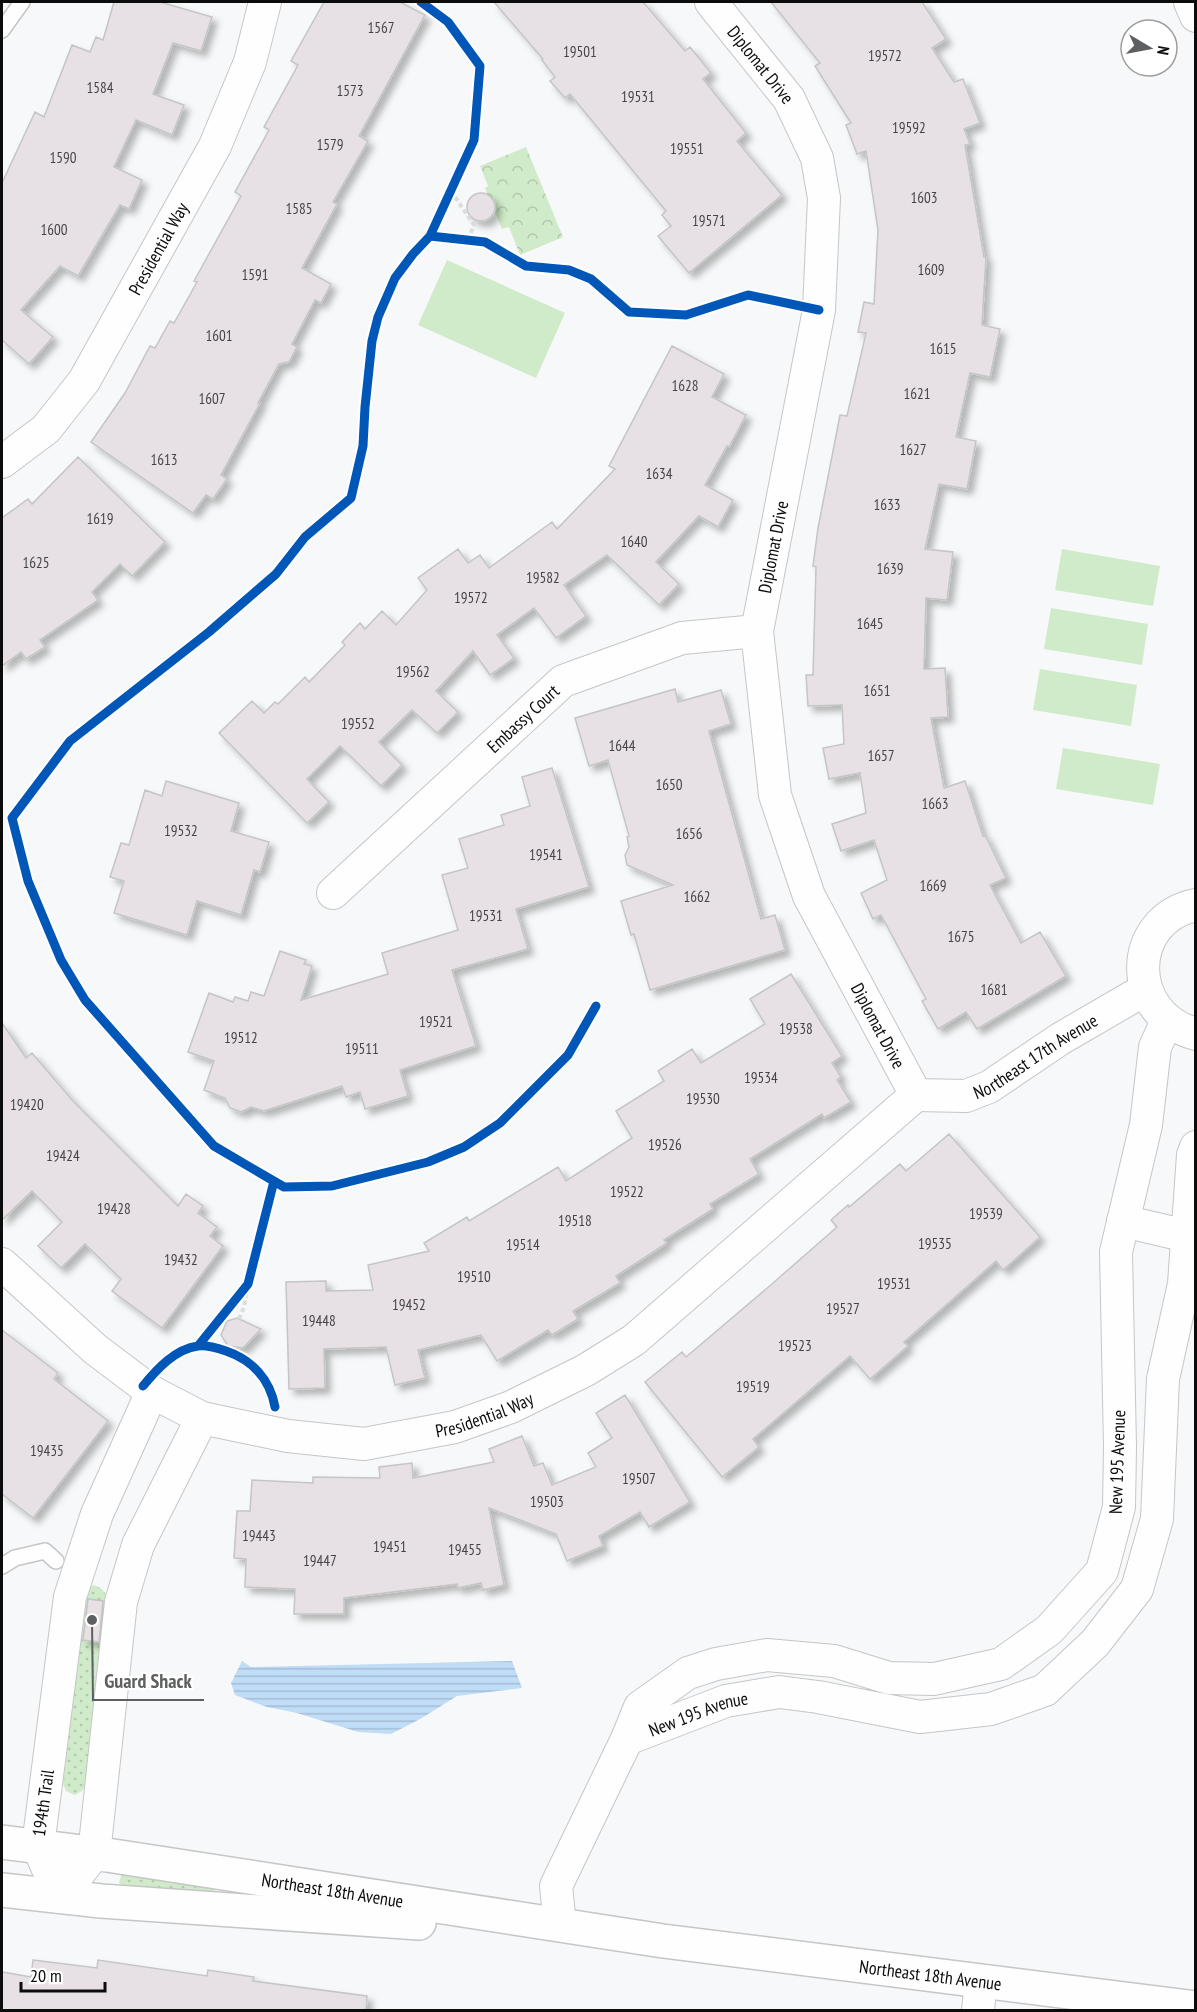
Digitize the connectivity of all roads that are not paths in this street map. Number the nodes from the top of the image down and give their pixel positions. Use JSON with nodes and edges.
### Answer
{"nodes":[{"id":1,"x":22,"y":2,"type":"edge"},
{"id":2,"x":265,"y":2,"type":"edge"},
{"id":3,"x":711,"y":2,"type":"edge"},
{"id":4,"x":1190,"y":2,"type":"edge"},
{"id":5,"x":1196,"y":16,"type":"edge"},
{"id":6,"x":2,"y":30,"type":"edge"},
{"id":7,"x":2,"y":462,"type":"edge"},
{"id":8,"x":757,"y":631,"type":"junction"},
{"id":9,"x":333,"y":893,"type":"dead end"},
{"id":10,"x":1196,"y":905,"type":"edge"},
{"id":11,"x":1146,"y":989,"type":"junction"},
{"id":12,"x":1167,"y":1021,"type":"junction"},
{"id":13,"x":1196,"y":1034,"type":"edge"},
{"id":14,"x":916,"y":1095,"type":"junction"},
{"id":15,"x":1196,"y":1147,"type":"edge"},
{"id":16,"x":1123,"y":1221,"type":"junction"},
{"id":17,"x":1187,"y":1236,"type":"junction"},
{"id":18,"x":2,"y":1264,"type":"edge"},
{"id":19,"x":152,"y":1392,"type":"junction"},
{"id":20,"x":202,"y":1418,"type":"junction"},
{"id":21,"x":70,"y":1558,"type":"junction"},
{"id":22,"x":2,"y":1566,"type":"edge"},
{"id":23,"x":131,"y":1567,"type":"junction"},
{"id":24,"x":627,"y":1739,"type":"junction"},
{"id":25,"x":2,"y":1842,"type":"edge"},
{"id":26,"x":38,"y":1846,"type":"junction"},
{"id":27,"x":94,"y":1854,"type":"junction"},
{"id":28,"x":2,"y":1890,"type":"edge"},
{"id":29,"x":60,"y":1897,"type":"junction"},
{"id":30,"x":560,"y":1925,"type":"junction"},
{"id":31,"x":663,"y":1941,"type":"junction"},
{"id":32,"x":980,"y":1997,"type":"edge"},
{"id":33,"x":1196,"y":2008,"type":"edge"}],
"edges":[{"from":1,"to":6,"type":"lane"},
{"from":2,"to":7,"type":"street","name":"Presidential Way"},
{"from":3,"to":8,"type":"street","name":"Diplomat Drive"},
{"from":4,"to":5,"type":"street"},
{"from":8,"to":9,"type":"street","name":"Embassy Court"},
{"from":8,"to":14,"type":"street","name":"Diplomat Drive"},
{"from":10,"to":11,"type":"street"},
{"from":11,"to":12,"type":"street"},
{"from":11,"to":14,"type":"street","name":"Northeast 17th Avenue"},
{"from":12,"to":13,"type":"street"},
{"from":12,"to":16,"type":"street","name":"New 195 Avenue"},
{"from":14,"to":20,"type":"street","name":"Presidential Way"},
{"from":15,"to":17,"type":"street","name":"New 195 Avenue"},
{"from":16,"to":17,"type":"street"},
{"from":16,"to":24,"type":"street","name":"New 195 Avenue"},
{"from":17,"to":24,"type":"street","name":"New 195 Avenue"},
{"from":18,"to":19,"type":"street","name":"Presidential Way"},
{"from":19,"to":20,"type":"street","name":"Presidential Way"},
{"from":19,"to":21,"type":"street","name":"194th Trail"},
{"from":20,"to":23,"type":"street"},
{"from":21,"to":22,"type":"lane"},
{"from":21,"to":23,"type":"street"},
{"from":21,"to":26,"type":"street","name":"194th Trail"},
{"from":23,"to":27,"type":"street"},
{"from":24,"to":30,"type":"street","name":"New 195 Avenue"},
{"from":25,"to":26,"type":"street","name":"Northeast 18th Avenue"},
{"from":26,"to":27,"type":"street","name":"Northeast 18th Avenue"},
{"from":26,"to":29,"type":"street","name":"194th Trail"},
{"from":27,"to":29,"type":"street"},
{"from":27,"to":30,"type":"street","name":"Northeast 18th Avenue"},
{"from":28,"to":29,"type":"street","name":"Northeast 18th Avenue"},
{"from":29,"to":31,"type":"street","name":"Northeast 18th Avenue"},
{"from":30,"to":31,"type":"street","name":"Northeast 18th Avenue"},
{"from":31,"to":32,"type":"street","name":"Northeast 18th Avenue"},
{"from":32,"to":33,"type":"street","name":"Northeast 18th Avenue"}]}
